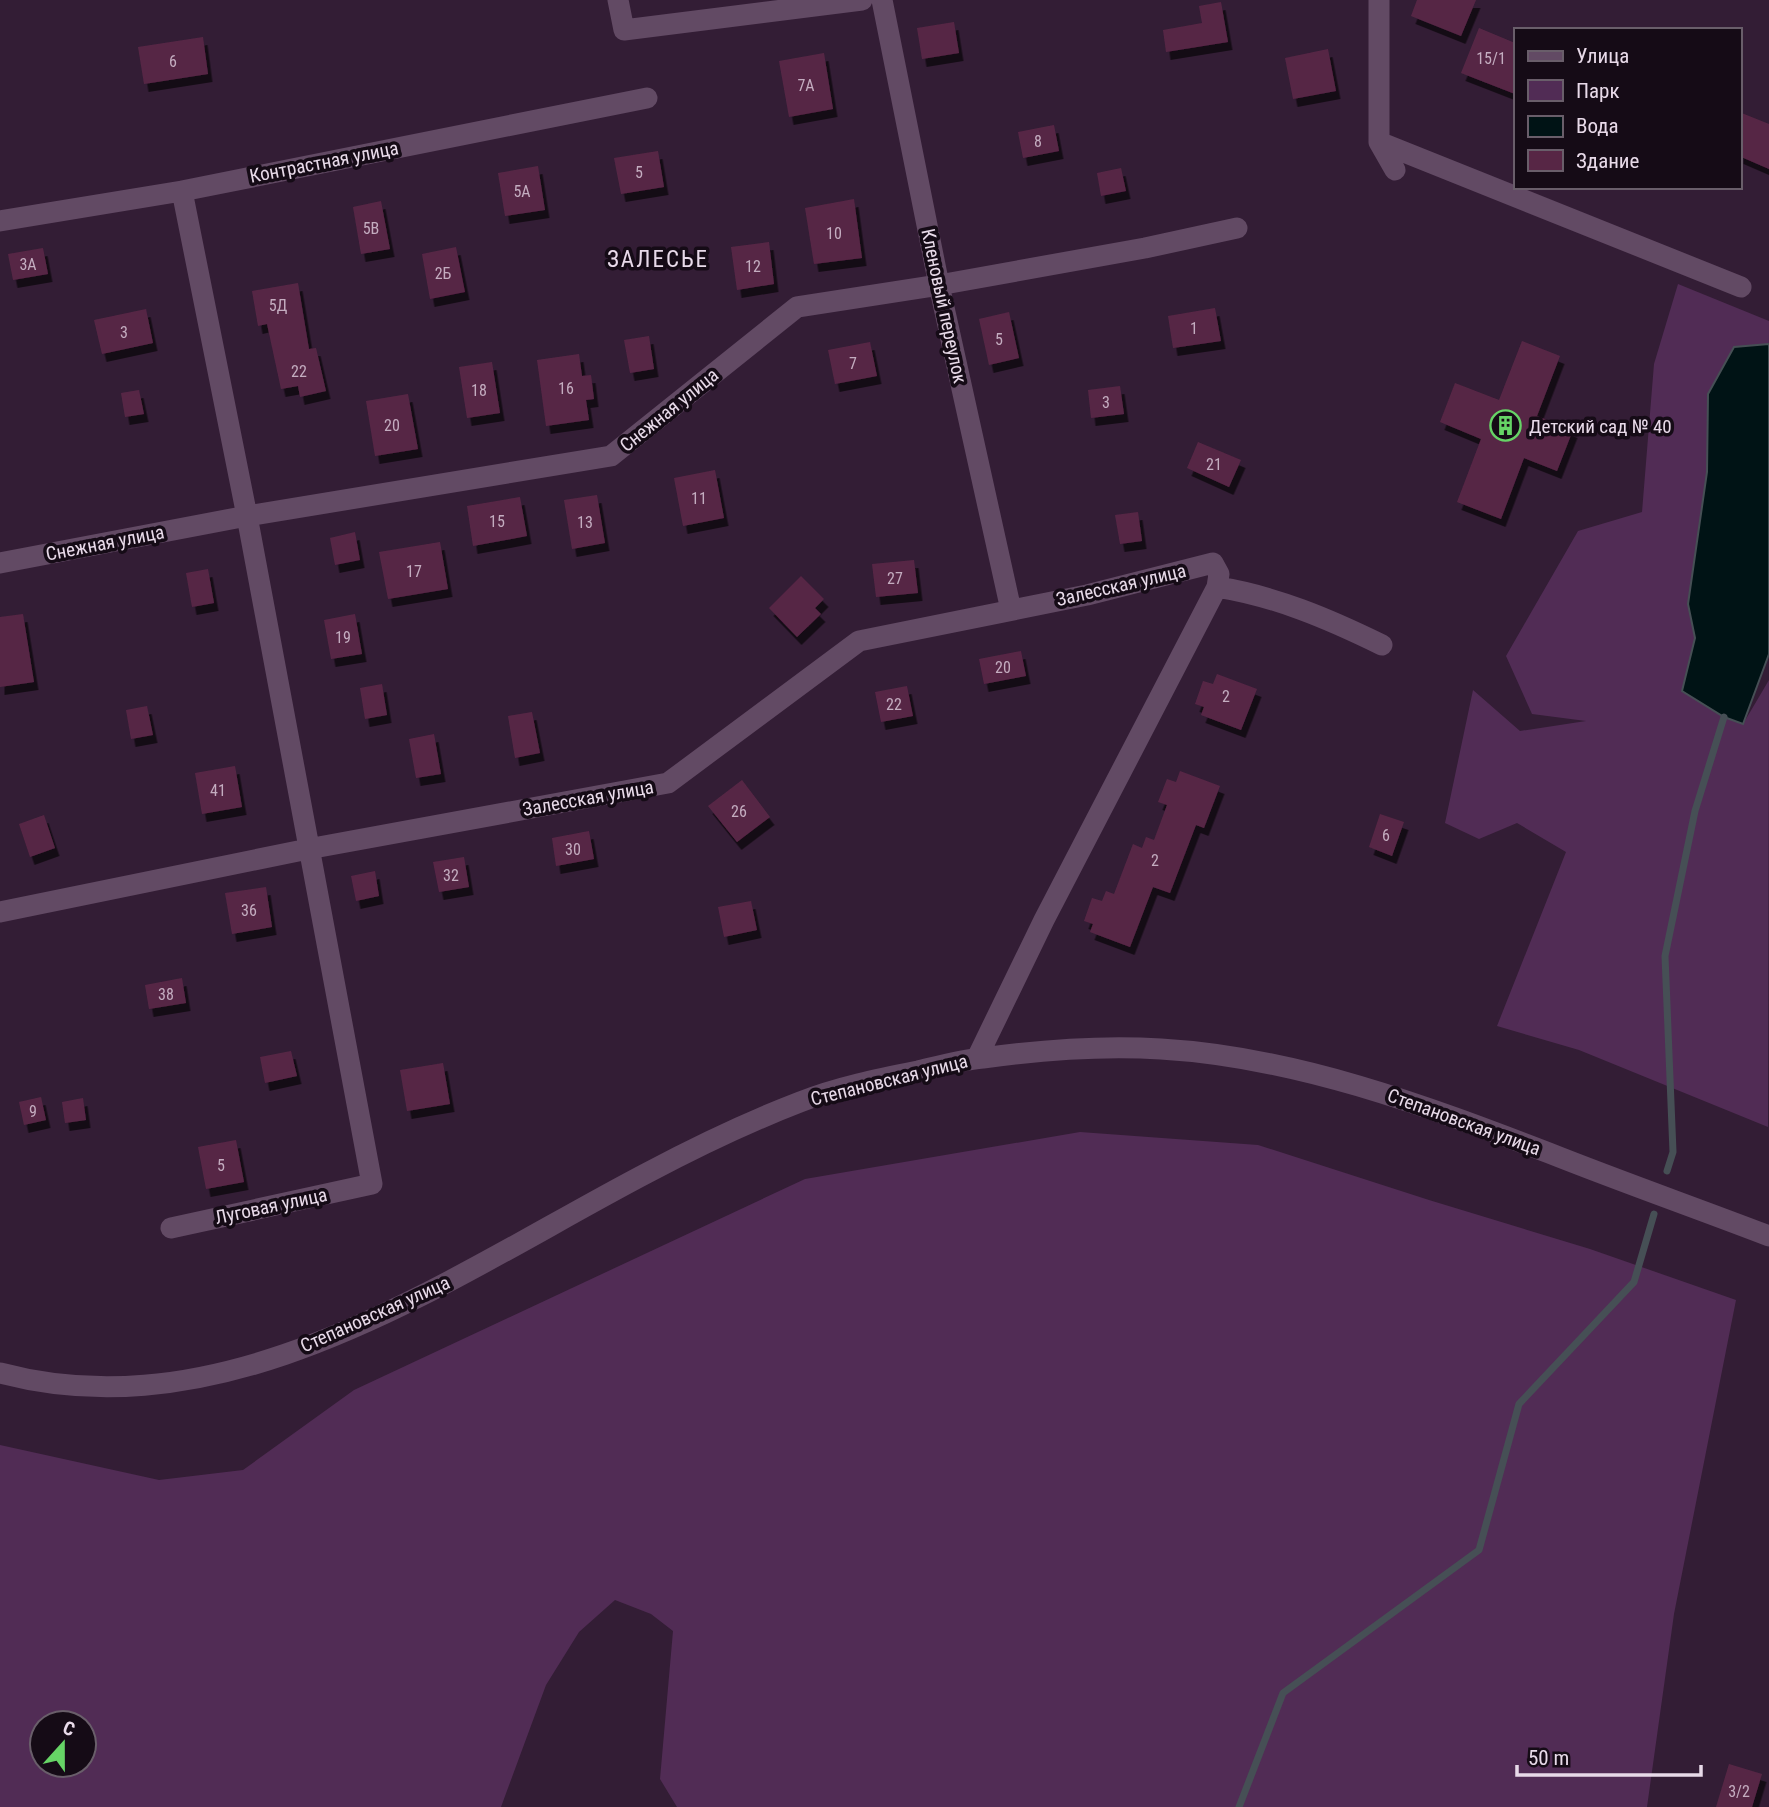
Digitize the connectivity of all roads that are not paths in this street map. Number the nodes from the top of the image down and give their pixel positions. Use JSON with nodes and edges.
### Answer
{"nodes":[{"id":1,"x":618,"y":0,"type":"edge"},
{"id":2,"x":862,"y":0,"type":"edge"},
{"id":3,"x":882,"y":0,"type":"edge"},
{"id":4,"x":1379,"y":0,"type":"edge"},
{"id":5,"x":648,"y":98,"type":"dead end"},
{"id":6,"x":1379,"y":142,"type":"junction"},
{"id":7,"x":1395,"y":170,"type":"dead end"},
{"id":8,"x":182,"y":191,"type":"junction"},
{"id":9,"x":0,"y":221,"type":"edge"},
{"id":10,"x":1237,"y":228,"type":"dead end"},
{"id":11,"x":939,"y":285,"type":"junction"},
{"id":12,"x":1741,"y":287,"type":"dead end"},
{"id":13,"x":247,"y":516,"type":"junction"},
{"id":14,"x":0,"y":563,"type":"edge"},
{"id":15,"x":1217,"y":587,"type":"junction"},
{"id":16,"x":1011,"y":610,"type":"junction"},
{"id":17,"x":1382,"y":645,"type":"dead end"},
{"id":18,"x":308,"y":849,"type":"junction"},
{"id":19,"x":0,"y":912,"type":"edge"},
{"id":20,"x":977,"y":1058,"type":"junction"},
{"id":21,"x":171,"y":1228,"type":"dead end"},
{"id":22,"x":1769,"y":1236,"type":"edge"},
{"id":23,"x":0,"y":1373,"type":"edge"}],
"edges":[{"from":1,"to":2,"type":"street"},
{"from":3,"to":11,"type":"street","name":"Кленовый переулок"},
{"from":4,"to":6,"type":"street"},
{"from":5,"to":8,"type":"street","name":"Контрастная улица"},
{"from":6,"to":7,"type":"street"},
{"from":6,"to":12,"type":"street"},
{"from":8,"to":9,"type":"street","name":"Контрастная улица"},
{"from":8,"to":13,"type":"street"},
{"from":10,"to":11,"type":"street","name":"Снежная улица"},
{"from":11,"to":13,"type":"street","name":"Снежная улица"},
{"from":11,"to":16,"type":"street","name":"Кленовый переулок"},
{"from":13,"to":14,"type":"street","name":"Снежная улица"},
{"from":13,"to":18,"type":"street"},
{"from":15,"to":16,"type":"street","name":"Залесская улица"},
{"from":15,"to":17,"type":"street"},
{"from":15,"to":20,"type":"street"},
{"from":16,"to":18,"type":"street","name":"Залесская улица"},
{"from":18,"to":19,"type":"street","name":"Залесская улица"},
{"from":18,"to":21,"type":"street","name":"Луговая улица"},
{"from":20,"to":22,"type":"street","name":"Степановская улица"},
{"from":20,"to":23,"type":"street","name":"Степановская улица"}]}
